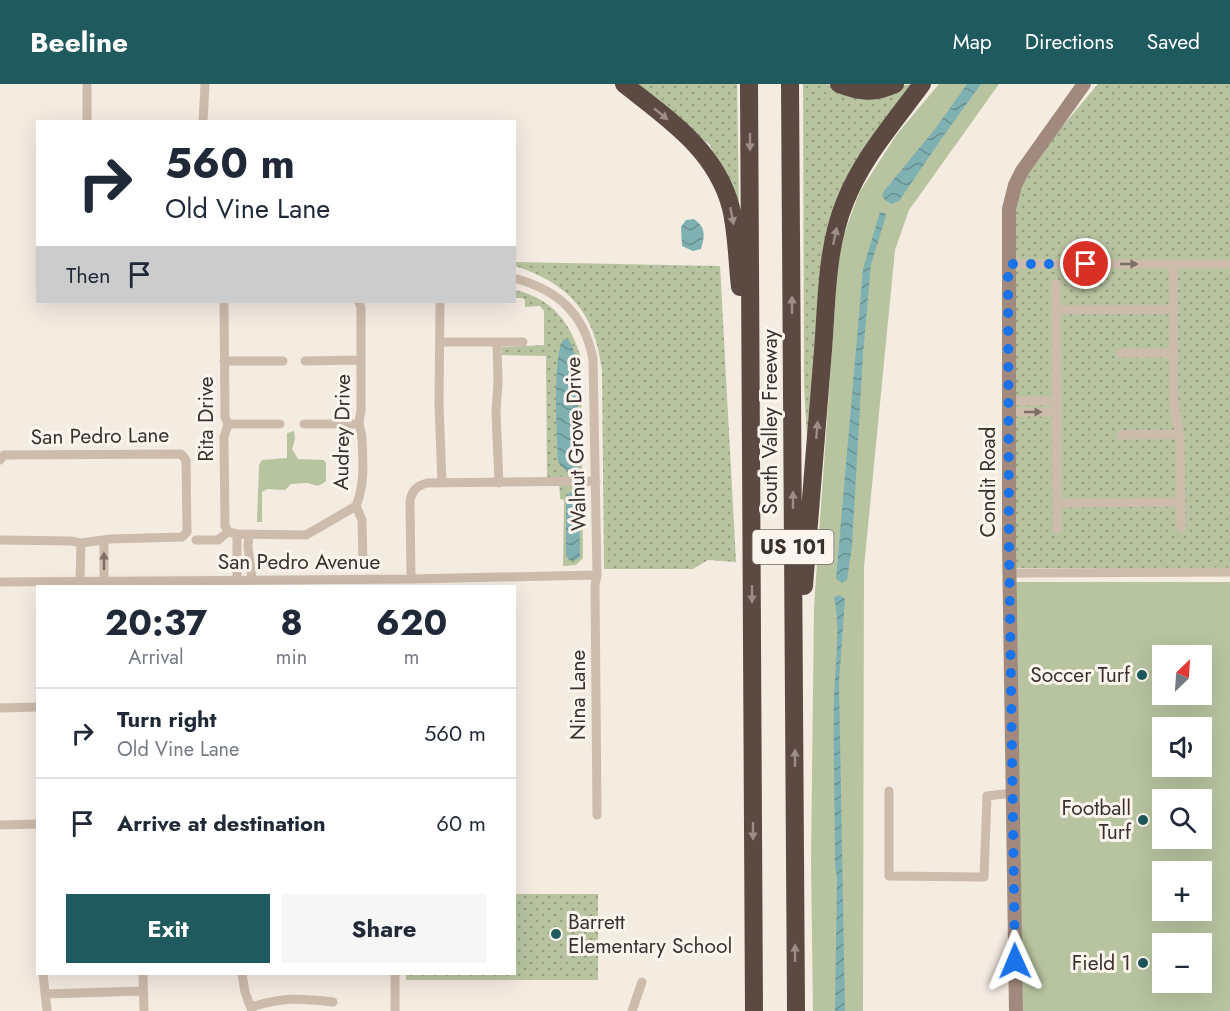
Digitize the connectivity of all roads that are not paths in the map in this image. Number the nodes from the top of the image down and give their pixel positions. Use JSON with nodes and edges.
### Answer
{"nodes":[{"id":1,"x":87,"y":84,"type":"edge"},
{"id":2,"x":206,"y":84,"type":"edge"},
{"id":3,"x":624,"y":84,"type":"edge"},
{"id":4,"x":749,"y":84,"type":"edge"},
{"id":5,"x":790,"y":84,"type":"edge"},
{"id":6,"x":839,"y":84,"type":"edge"},
{"id":7,"x":895,"y":84,"type":"edge"},
{"id":8,"x":922,"y":84,"type":"edge"},
{"id":9,"x":1084,"y":84,"type":"edge"},
{"id":10,"x":87,"y":120,"type":"edge"},
{"id":11,"x":204,"y":120,"type":"edge"},
{"id":12,"x":1008,"y":264,"type":"junction"},
{"id":13,"x":1173,"y":264,"type":"junction"},
{"id":14,"x":1230,"y":264,"type":"edge"},
{"id":15,"x":516,"y":279,"type":"edge"},
{"id":16,"x":1056,"y":284,"type":"dead end"},
{"id":17,"x":223,"y":303,"type":"edge"},
{"id":18,"x":359,"y":303,"type":"edge"},
{"id":19,"x":441,"y":303,"type":"edge"},
{"id":20,"x":1173,"y":309,"type":"junction"},
{"id":21,"x":1056,"y":310,"type":"junction"},
{"id":22,"x":441,"y":342,"type":"junction"},
{"id":23,"x":497,"y":342,"type":"junction"},
{"id":24,"x":523,"y":342,"type":"dead end"},
{"id":25,"x":1121,"y":353,"type":"dead end"},
{"id":26,"x":1173,"y":353,"type":"junction"},
{"id":27,"x":305,"y":360,"type":"dead end"},
{"id":28,"x":361,"y":360,"type":"junction"},
{"id":29,"x":224,"y":361,"type":"junction"},
{"id":30,"x":283,"y":361,"type":"dead end"},
{"id":31,"x":751,"y":389,"type":"junction"},
{"id":32,"x":1057,"y":401,"type":"junction"},
{"id":33,"x":1009,"y":406,"type":"junction"},
{"id":34,"x":1058,"y":412,"type":"junction"},
{"id":35,"x":228,"y":424,"type":"junction"},
{"id":36,"x":280,"y":424,"type":"dead end"},
{"id":37,"x":304,"y":424,"type":"dead end"},
{"id":38,"x":358,"y":424,"type":"junction"},
{"id":39,"x":1180,"y":434,"type":"junction"},
{"id":40,"x":1122,"y":435,"type":"dead end"},
{"id":41,"x":0,"y":460,"type":"edge"},
{"id":42,"x":596,"y":481,"type":"junction"},
{"id":43,"x":442,"y":483,"type":"junction"},
{"id":44,"x":499,"y":483,"type":"junction"},
{"id":45,"x":1181,"y":502,"type":"junction"},
{"id":46,"x":1058,"y":503,"type":"junction"},
{"id":47,"x":356,"y":506,"type":"junction"},
{"id":48,"x":1181,"y":528,"type":"dead end"},
{"id":49,"x":1057,"y":529,"type":"dead end"},
{"id":50,"x":233,"y":533,"type":"junction"},
{"id":51,"x":249,"y":534,"type":"junction"},
{"id":52,"x":0,"y":540,"type":"edge"},
{"id":53,"x":104,"y":540,"type":"junction"},
{"id":54,"x":196,"y":540,"type":"dead end"},
{"id":55,"x":81,"y":543,"type":"junction"},
{"id":56,"x":236,"y":555,"type":"junction"},
{"id":57,"x":250,"y":555,"type":"junction"},
{"id":58,"x":363,"y":562,"type":"dead end"},
{"id":59,"x":1230,"y":572,"type":"edge"},
{"id":60,"x":1010,"y":573,"type":"junction"},
{"id":61,"x":597,"y":575,"type":"junction"},
{"id":62,"x":411,"y":579,"type":"junction"},
{"id":63,"x":80,"y":581,"type":"junction"},
{"id":64,"x":104,"y":581,"type":"junction"},
{"id":65,"x":243,"y":581,"type":"edge"},
{"id":66,"x":0,"y":582,"type":"edge"},
{"id":67,"x":794,"y":634,"type":"junction"},
{"id":68,"x":36,"y":707,"type":"edge"},
{"id":69,"x":0,"y":708,"type":"edge"},
{"id":70,"x":889,"y":791,"type":"dead end"},
{"id":71,"x":1012,"y":793,"type":"junction"},
{"id":72,"x":597,"y":815,"type":"dead end"},
{"id":73,"x":36,"y":824,"type":"edge"},
{"id":74,"x":0,"y":825,"type":"edge"},
{"id":75,"x":43,"y":975,"type":"edge"},
{"id":76,"x":143,"y":975,"type":"edge"},
{"id":77,"x":242,"y":975,"type":"edge"},
{"id":78,"x":395,"y":975,"type":"edge"},
{"id":79,"x":642,"y":982,"type":"dead end"},
{"id":80,"x":143,"y":991,"type":"junction"},
{"id":81,"x":45,"y":994,"type":"junction"},
{"id":82,"x":333,"y":1002,"type":"dead end"},
{"id":83,"x":251,"y":1009,"type":"edge"},
{"id":84,"x":47,"y":1011,"type":"edge"},
{"id":85,"x":144,"y":1011,"type":"edge"},
{"id":86,"x":395,"y":1011,"type":"edge"},
{"id":87,"x":632,"y":1011,"type":"edge"},
{"id":88,"x":754,"y":1011,"type":"edge"},
{"id":89,"x":795,"y":1011,"type":"edge"},
{"id":90,"x":1016,"y":1011,"type":"edge"}],
"edges":[{"from":1,"to":10,"type":"street"},
{"from":2,"to":11,"type":"street"},
{"from":3,"to":31,"type":"highway","one_way":true},
{"from":4,"to":31,"type":"highway","name":"South Valley Freeway","number":"US 101","one_way":true},
{"from":67,"to":5,"type":"highway","name":"South Valley Freeway","number":"US 101","one_way":true},
{"from":6,"to":7,"type":"highway"},
{"from":67,"to":8,"type":"highway","one_way":true},
{"from":9,"to":12,"type":"street","name":"Condit Road"},
{"from":12,"to":13,"type":"street","one_way":true},
{"from":12,"to":33,"type":"street","name":"Condit Road"},
{"from":13,"to":14,"type":"street"},
{"from":13,"to":20,"type":"street"},
{"from":15,"to":42,"type":"street","name":"Walnut Grove Drive"},
{"from":16,"to":21,"type":"street"},
{"from":17,"to":29,"type":"street","name":"Rita Drive"},
{"from":18,"to":28,"type":"street","name":"Audrey Drive"},
{"from":19,"to":22,"type":"street"},
{"from":20,"to":21,"type":"street"},
{"from":20,"to":26,"type":"street"},
{"from":21,"to":32,"type":"street"},
{"from":22,"to":23,"type":"street"},
{"from":22,"to":43,"type":"street"},
{"from":23,"to":24,"type":"street"},
{"from":23,"to":44,"type":"street"},
{"from":25,"to":26,"type":"street"},
{"from":26,"to":39,"type":"street"},
{"from":27,"to":28,"type":"street"},
{"from":28,"to":38,"type":"street","name":"Audrey Drive"},
{"from":29,"to":30,"type":"street"},
{"from":29,"to":35,"type":"street","name":"Rita Drive"},
{"from":31,"to":88,"type":"highway","name":"South Valley Freeway","number":"US 101","one_way":true},
{"from":32,"to":33,"type":"street"},
{"from":32,"to":34,"type":"street"},
{"from":33,"to":34,"type":"street","one_way":true},
{"from":33,"to":60,"type":"street","name":"Condit Road"},
{"from":34,"to":46,"type":"street"},
{"from":35,"to":36,"type":"street"},
{"from":35,"to":50,"type":"street","name":"Rita Drive"},
{"from":37,"to":38,"type":"street"},
{"from":38,"to":47,"type":"street","name":"Audrey Drive"},
{"from":39,"to":40,"type":"street"},
{"from":39,"to":45,"type":"street"},
{"from":41,"to":53,"type":"street","name":"San Pedro Lane"},
{"from":42,"to":44,"type":"street"},
{"from":42,"to":61,"type":"street","name":"Walnut Grove Drive"},
{"from":43,"to":44,"type":"street"},
{"from":43,"to":62,"type":"street"},
{"from":45,"to":46,"type":"street"},
{"from":45,"to":48,"type":"street"},
{"from":46,"to":49,"type":"street"},
{"from":47,"to":51,"type":"street"},
{"from":47,"to":58,"type":"street","name":"Audrey Drive"},
{"from":50,"to":51,"type":"street"},
{"from":50,"to":54,"type":"street"},
{"from":50,"to":56,"type":"street","name":"Rita Drive"},
{"from":51,"to":57,"type":"street"},
{"from":52,"to":55,"type":"street","name":"San Pedro Lane"},
{"from":53,"to":55,"type":"street","name":"San Pedro Lane"},
{"from":64,"to":53,"type":"street","one_way":true},
{"from":55,"to":63,"type":"street"},
{"from":56,"to":57,"type":"street"},
{"from":56,"to":65,"type":"street","name":"Rita Drive"},
{"from":57,"to":65,"type":"street"},
{"from":59,"to":60,"type":"street"},
{"from":60,"to":71,"type":"street","name":"Condit Road"},
{"from":61,"to":62,"type":"street","name":"San Pedro Avenue"},
{"from":61,"to":72,"type":"street","name":"Nina Lane"},
{"from":62,"to":65,"type":"street","name":"San Pedro Avenue"},
{"from":63,"to":64,"type":"street","name":"San Pedro Avenue"},
{"from":63,"to":66,"type":"street","name":"San Pedro Avenue"},
{"from":64,"to":65,"type":"street","name":"San Pedro Avenue"},
{"from":89,"to":67,"type":"highway","name":"South Valley Freeway","number":"US 101","one_way":true},
{"from":68,"to":69,"type":"street"},
{"from":70,"to":71,"type":"street"},
{"from":71,"to":90,"type":"street","name":"Condit Road"},
{"from":73,"to":74,"type":"street"},
{"from":75,"to":81,"type":"street"},
{"from":76,"to":80,"type":"street"},
{"from":77,"to":83,"type":"street"},
{"from":78,"to":86,"type":"street"},
{"from":79,"to":87,"type":"street"},
{"from":80,"to":81,"type":"street"},
{"from":80,"to":85,"type":"street"},
{"from":81,"to":84,"type":"street"},
{"from":82,"to":83,"type":"street"}]}
